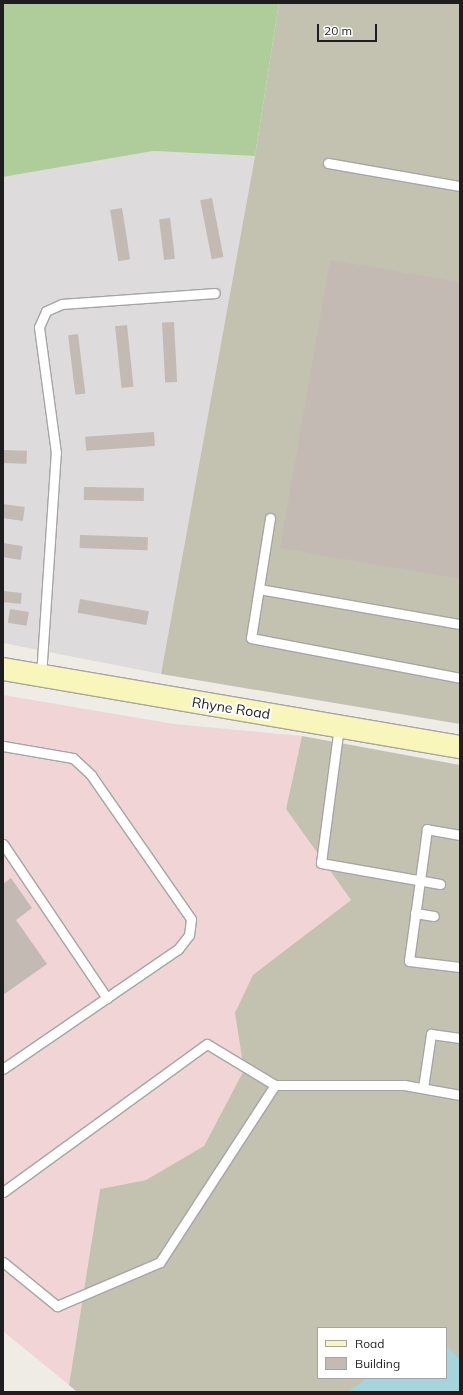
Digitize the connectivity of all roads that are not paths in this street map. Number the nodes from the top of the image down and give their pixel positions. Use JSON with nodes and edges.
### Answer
{"nodes":[{"id":1,"x":328,"y":163,"type":"dead end"},
{"id":2,"x":460,"y":186,"type":"edge"},
{"id":3,"x":215,"y":293,"type":"dead end"},
{"id":4,"x":270,"y":518,"type":"dead end"},
{"id":5,"x":259,"y":589,"type":"junction"},
{"id":6,"x":460,"y":624,"type":"edge"},
{"id":7,"x":3,"y":669,"type":"edge"},
{"id":8,"x":41,"y":676,"type":"junction"},
{"id":9,"x":460,"y":678,"type":"edge"},
{"id":10,"x":339,"y":726,"type":"junction"},
{"id":11,"x":3,"y":746,"type":"edge"},
{"id":12,"x":460,"y":746,"type":"edge"},
{"id":13,"x":460,"y":835,"type":"edge"},
{"id":14,"x":3,"y":844,"type":"edge"},
{"id":15,"x":420,"y":882,"type":"junction"},
{"id":16,"x":440,"y":884,"type":"dead end"},
{"id":17,"x":416,"y":913,"type":"junction"},
{"id":18,"x":434,"y":916,"type":"dead end"},
{"id":19,"x":460,"y":966,"type":"edge"},
{"id":20,"x":107,"y":998,"type":"junction"},
{"id":21,"x":460,"y":1038,"type":"edge"},
{"id":22,"x":3,"y":1069,"type":"edge"},
{"id":23,"x":275,"y":1085,"type":"junction"},
{"id":24,"x":423,"y":1088,"type":"junction"},
{"id":25,"x":460,"y":1095,"type":"edge"},
{"id":26,"x":3,"y":1192,"type":"edge"},
{"id":27,"x":3,"y":1262,"type":"edge"}],
"edges":[{"from":1,"to":2,"type":"lane"},
{"from":3,"to":8,"type":"lane"},
{"from":4,"to":5,"type":"lane"},
{"from":5,"to":6,"type":"lane"},
{"from":5,"to":9,"type":"lane"},
{"from":7,"to":8,"type":"street","name":"Rhyne Road"},
{"from":8,"to":10,"type":"street","name":"Rhyne Road"},
{"from":10,"to":12,"type":"street","name":"Rhyne Road"},
{"from":10,"to":15,"type":"lane"},
{"from":11,"to":20,"type":"lane"},
{"from":13,"to":15,"type":"lane"},
{"from":14,"to":20,"type":"lane"},
{"from":15,"to":16,"type":"lane"},
{"from":15,"to":17,"type":"lane"},
{"from":17,"to":18,"type":"lane"},
{"from":17,"to":19,"type":"lane"},
{"from":20,"to":22,"type":"lane"},
{"from":21,"to":24,"type":"lane"},
{"from":23,"to":24,"type":"lane"},
{"from":23,"to":26,"type":"lane"},
{"from":23,"to":27,"type":"lane"},
{"from":24,"to":25,"type":"lane"}]}
